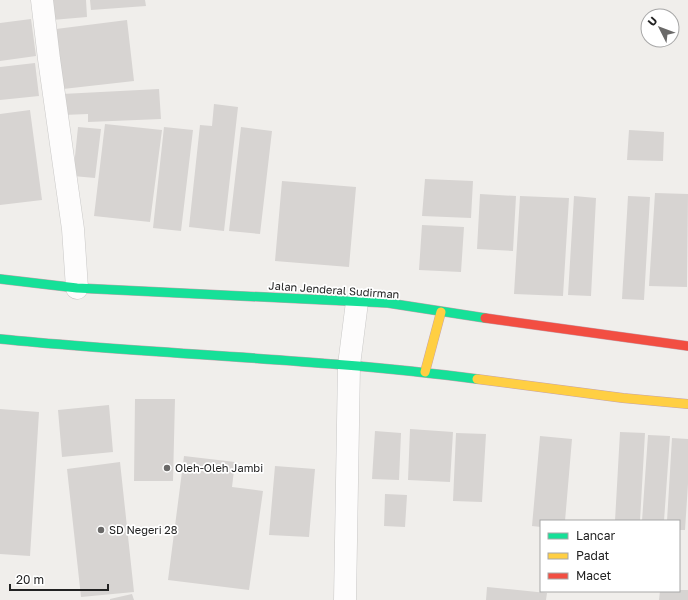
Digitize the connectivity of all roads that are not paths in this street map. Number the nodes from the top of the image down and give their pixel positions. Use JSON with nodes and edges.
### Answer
{"nodes":[{"id":1,"x":42,"y":0,"type":"edge"},
{"id":2,"x":0,"y":279,"type":"edge"},
{"id":3,"x":77,"y":288,"type":"junction"},
{"id":4,"x":357,"y":302,"type":"junction"},
{"id":5,"x":441,"y":312,"type":"junction"},
{"id":6,"x":0,"y":339,"type":"edge"},
{"id":7,"x":688,"y":346,"type":"edge"},
{"id":8,"x":349,"y":365,"type":"junction"},
{"id":9,"x":425,"y":372,"type":"junction"},
{"id":10,"x":688,"y":404,"type":"edge"},
{"id":11,"x":344,"y":600,"type":"edge"}],
"edges":[{"from":1,"to":3,"type":"street"},
{"from":2,"to":3,"type":"highway","name":"Jalan Jenderal Sudirman"},
{"from":3,"to":4,"type":"highway","name":"Jalan Jenderal Sudirman"},
{"from":4,"to":5,"type":"highway","name":"Jalan Jenderal Sudirman"},
{"from":4,"to":8,"type":"street"},
{"from":5,"to":7,"type":"highway","name":"Jalan Jenderal Sudirman"},
{"from":5,"to":9,"type":"highway"},
{"from":6,"to":8,"type":"highway"},
{"from":8,"to":9,"type":"highway"},
{"from":8,"to":11,"type":"street"},
{"from":9,"to":10,"type":"highway"}]}
